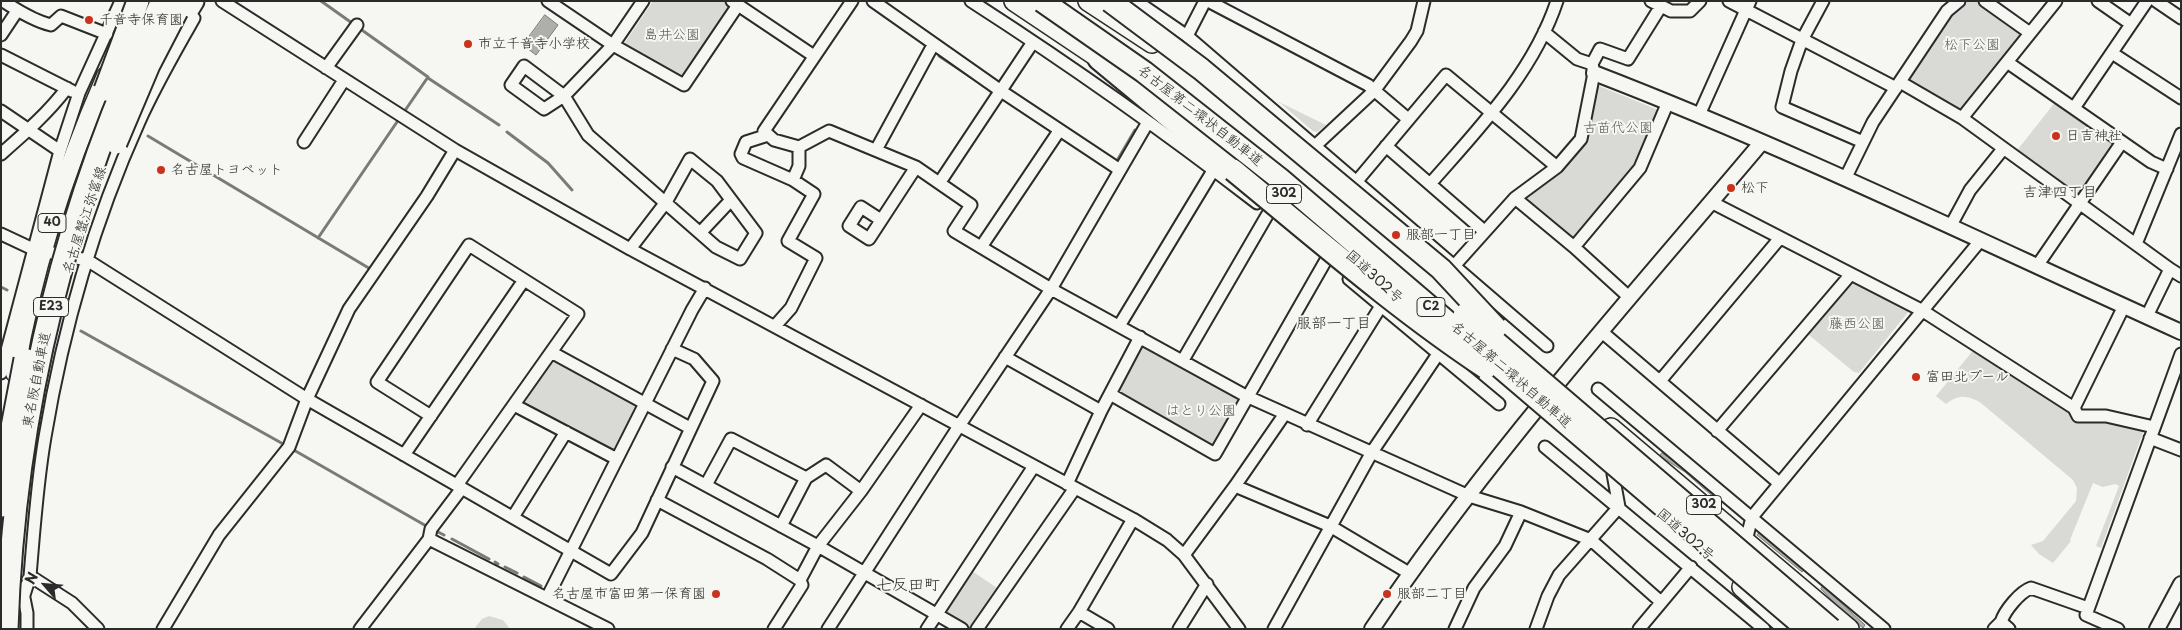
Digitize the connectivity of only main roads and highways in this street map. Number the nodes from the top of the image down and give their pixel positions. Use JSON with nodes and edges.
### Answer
{"nodes":[{"id":1,"x":139,"y":1,"type":"edge"},
{"id":2,"x":145,"y":1,"type":"edge"},
{"id":3,"x":162,"y":1,"type":"edge"},
{"id":4,"x":174,"y":1,"type":"edge"},
{"id":5,"x":182,"y":1,"type":"edge"},
{"id":6,"x":192,"y":1,"type":"edge"},
{"id":7,"x":1014,"y":1,"type":"edge"},
{"id":8,"x":1042,"y":1,"type":"edge"},
{"id":9,"x":1069,"y":1,"type":"edge"},
{"id":10,"x":1088,"y":1,"type":"edge"},
{"id":11,"x":1109,"y":9,"type":"edge"},
{"id":12,"x":1099,"y":59,"type":"junction"},
{"id":13,"x":158,"y":65,"type":"junction"},
{"id":14,"x":106,"y":90,"type":"junction"},
{"id":15,"x":9,"y":368,"type":"edge"},
{"id":16,"x":1561,"y":400,"type":"junction"},
{"id":17,"x":1,"y":428,"type":"edge"},
{"id":18,"x":1,"y":457,"type":"edge"},
{"id":19,"x":21,"y":469,"type":"junction"},
{"id":20,"x":1,"y":506,"type":"edge"},
{"id":21,"x":1777,"y":626,"type":"edge"},
{"id":22,"x":7,"y":629,"type":"edge"},
{"id":23,"x":14,"y":629,"type":"edge"},
{"id":24,"x":1808,"y":629,"type":"edge"},
{"id":25,"x":1831,"y":629,"type":"edge"},
{"id":26,"x":1849,"y":629,"type":"edge"}],
"edges":[{"from":1,"to":14,"type":"highway","bridge":true},
{"from":1,"to":15,"type":"main road","number":"40"},
{"from":2,"to":14,"type":"highway","name":"東名阪自動車道","number":"E23","bridge":true},
{"from":3,"to":19,"type":"highway","name":"東名阪自動車道","number":"E23","bridge":true},
{"from":4,"to":23,"type":"main road","name":"名古屋蟹江弥富線","number":"40"},
{"from":5,"to":13,"type":"highway","bridge":true},
{"from":6,"to":13,"type":"highway","bridge":true},
{"from":7,"to":12,"type":"highway","name":"国道302号","number":"302"},
{"from":8,"to":16,"type":"highway","name":"名古屋第二環状自動車道","number":"C2","bridge":true},
{"from":9,"to":16,"type":"highway","name":"名古屋第二環状自動車道","number":"C2","bridge":true},
{"from":10,"to":11,"type":"highway","number":"302"},
{"from":11,"to":16,"type":"highway","number":"302"},
{"from":11,"to":16,"type":"highway","bridge":true},
{"from":12,"to":16,"type":"highway","bridge":true},
{"from":12,"to":21,"type":"highway","name":"国道302号","number":"302"},
{"from":13,"to":19,"type":"highway","bridge":true},
{"from":14,"to":20,"type":"highway","name":"東名阪自動車道","number":"E23","bridge":true},
{"from":15,"to":17,"type":"highway"},
{"from":15,"to":18,"type":"main road","number":"40"},
{"from":16,"to":24,"type":"highway","name":"名古屋第二環状自動車道","number":"C2","bridge":true},
{"from":16,"to":25,"type":"highway","name":"名古屋第二環状自動車道","number":"C2","bridge":true},
{"from":16,"to":26,"type":"highway","number":"302"},
{"from":19,"to":22,"type":"highway","name":"東名阪自動車道","number":"E23","bridge":true}]}
